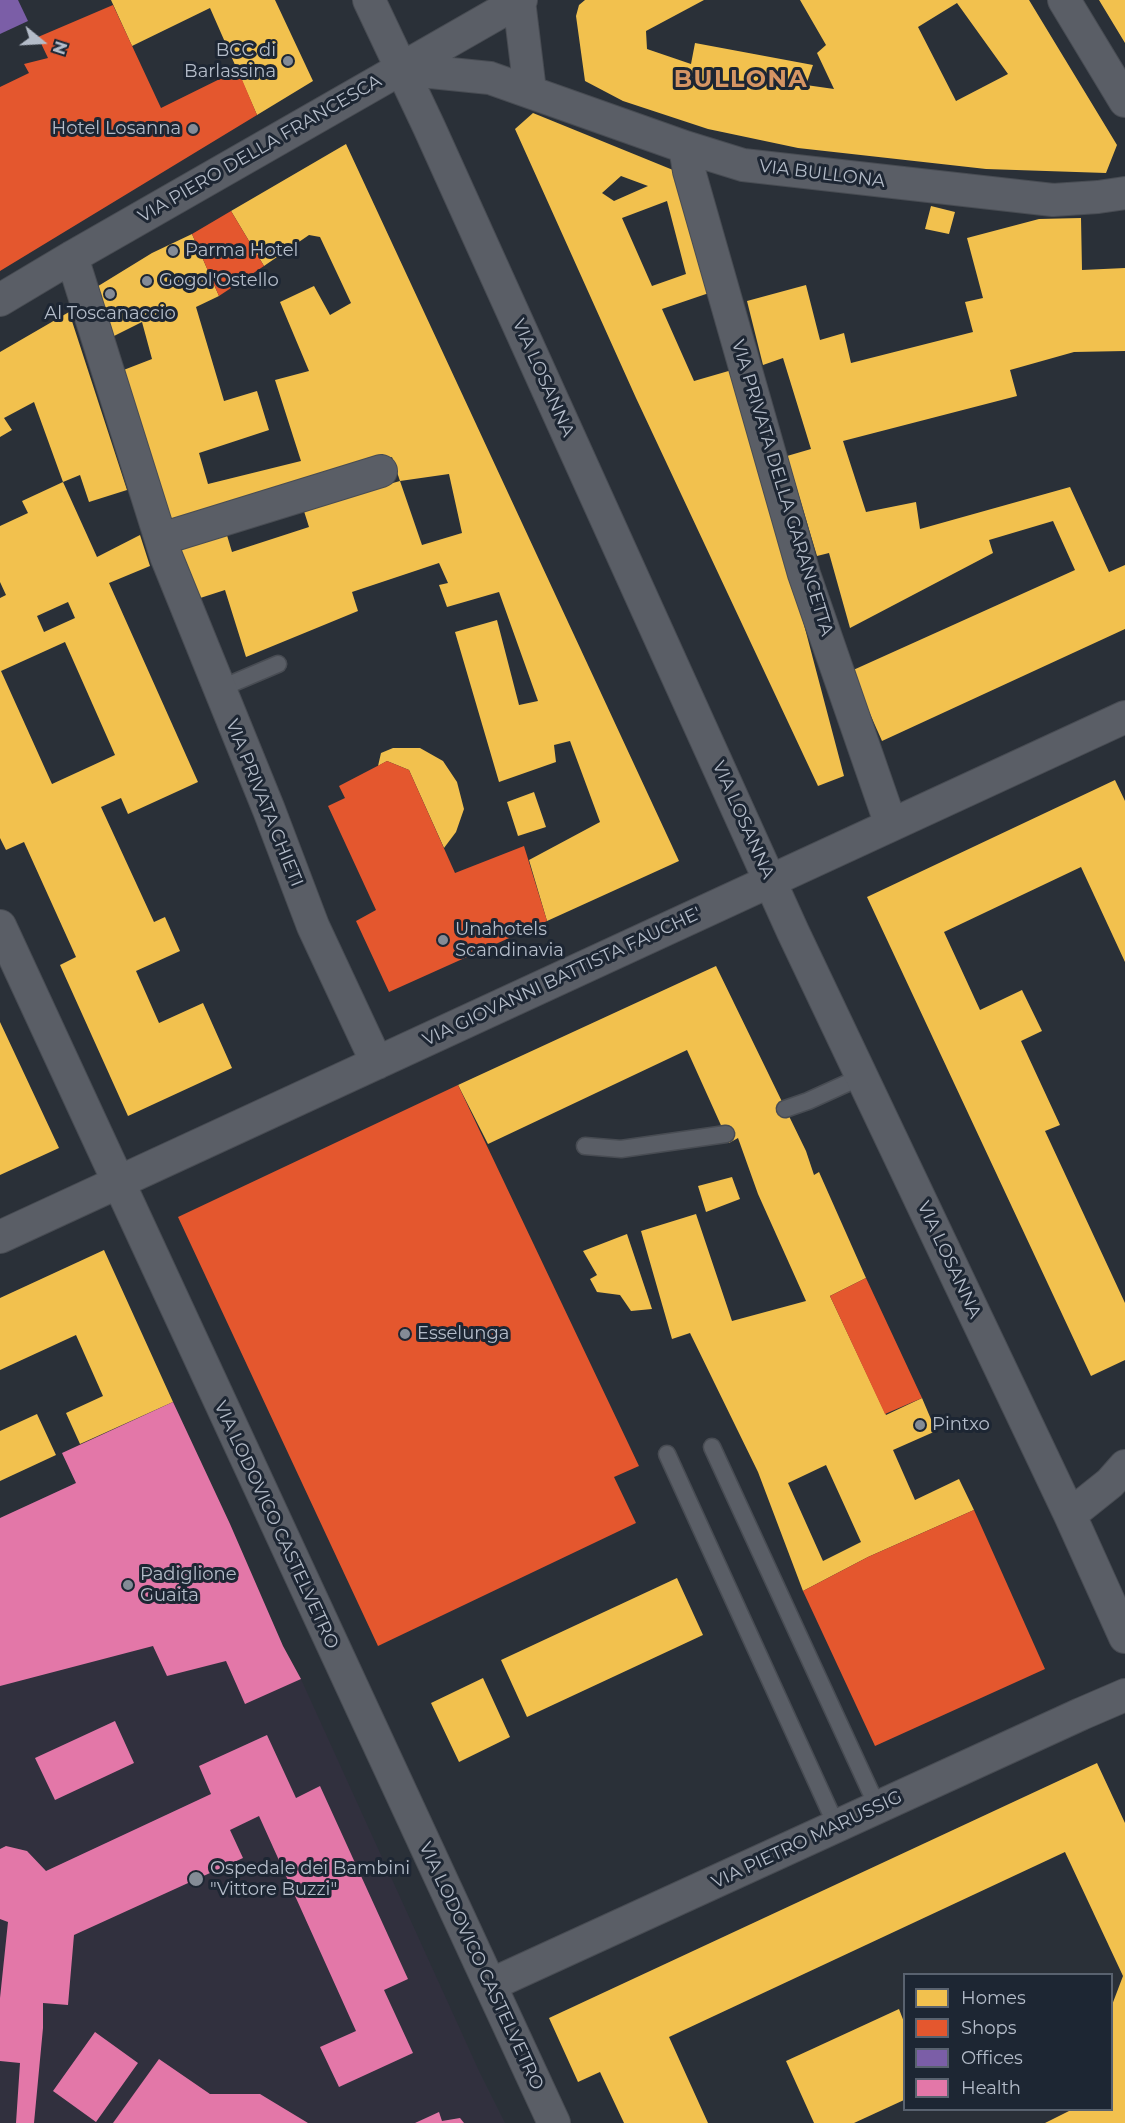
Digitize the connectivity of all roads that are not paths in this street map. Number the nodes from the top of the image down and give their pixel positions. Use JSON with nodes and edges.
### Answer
{"nodes":[{"id":1,"x":369,"y":0,"type":"edge"},
{"id":2,"x":1064,"y":0,"type":"edge"},
{"id":3,"x":520,"y":1,"type":"edge"},
{"id":4,"x":401,"y":69,"type":"junction"},
{"id":5,"x":530,"y":91,"type":"junction"},
{"id":6,"x":1125,"y":101,"type":"edge"},
{"id":7,"x":685,"y":147,"type":"junction"},
{"id":8,"x":1125,"y":193,"type":"edge"},
{"id":9,"x":72,"y":257,"type":"junction"},
{"id":10,"x":0,"y":300,"type":"edge"},
{"id":11,"x":381,"y":471,"type":"dead end"},
{"id":12,"x":161,"y":539,"type":"junction"},
{"id":13,"x":278,"y":664,"type":"dead end"},
{"id":14,"x":219,"y":689,"type":"junction"},
{"id":15,"x":1124,"y":720,"type":"edge"},
{"id":16,"x":891,"y":825,"type":"junction"},
{"id":17,"x":771,"y":880,"type":"junction"},
{"id":18,"x":0,"y":926,"type":"edge"},
{"id":19,"x":377,"y":1063,"type":"junction"},
{"id":20,"x":862,"y":1076,"type":"junction"},
{"id":21,"x":785,"y":1109,"type":"dead end"},
{"id":22,"x":726,"y":1134,"type":"dead end"},
{"id":23,"x":585,"y":1146,"type":"dead end"},
{"id":24,"x":118,"y":1182,"type":"junction"},
{"id":25,"x":0,"y":1237,"type":"edge"},
{"id":26,"x":712,"y":1447,"type":"dead end"},
{"id":27,"x":667,"y":1454,"type":"dead end"},
{"id":28,"x":1125,"y":1466,"type":"edge"},
{"id":29,"x":1070,"y":1515,"type":"junction"},
{"id":30,"x":1124,"y":1631,"type":"edge"},
{"id":31,"x":1125,"y":1695,"type":"edge"},
{"id":32,"x":878,"y":1808,"type":"junction"},
{"id":33,"x":837,"y":1827,"type":"junction"},
{"id":34,"x":490,"y":1986,"type":"junction"},
{"id":35,"x":554,"y":2123,"type":"edge"}],
"edges":[{"from":1,"to":4,"type":"street","name":"VIA LOSANNA"},
{"from":2,"to":6,"type":"street"},
{"from":3,"to":4,"type":"street","name":"VIA PIERO DELLA FRANCESCA"},
{"from":3,"to":5,"type":"street"},
{"from":4,"to":5,"type":"street","name":"VIA BULLONA"},
{"from":4,"to":9,"type":"street","name":"VIA PIERO DELLA FRANCESCA"},
{"from":4,"to":17,"type":"street","name":"VIA LOSANNA"},
{"from":5,"to":7,"type":"street","name":"VIA BULLONA"},
{"from":7,"to":8,"type":"street","name":"VIA BULLONA"},
{"from":7,"to":16,"type":"street","name":"VIA PRIVATA DELLA GARANCETTA"},
{"from":9,"to":10,"type":"street","name":"VIA PIERO DELLA FRANCESCA"},
{"from":9,"to":12,"type":"street","name":"VIA PRIVATA CHIETI"},
{"from":11,"to":12,"type":"street"},
{"from":12,"to":14,"type":"street","name":"VIA PRIVATA CHIETI"},
{"from":13,"to":14,"type":"lane"},
{"from":14,"to":19,"type":"street","name":"VIA PRIVATA CHIETI"},
{"from":15,"to":16,"type":"street","name":"VIA GIOVANNI BATTISTA FAUCHE'"},
{"from":16,"to":17,"type":"street","name":"VIA GIOVANNI BATTISTA FAUCHE'"},
{"from":17,"to":19,"type":"street","name":"VIA GIOVANNI BATTISTA FAUCHE'"},
{"from":17,"to":20,"type":"street","name":"VIA LOSANNA"},
{"from":18,"to":24,"type":"street","name":"VIA LODOVICO CASTELVETRO"},
{"from":19,"to":24,"type":"street","name":"VIA GIOVANNI BATTISTA FAUCHE'"},
{"from":20,"to":21,"type":"lane"},
{"from":20,"to":29,"type":"street","name":"VIA LOSANNA"},
{"from":22,"to":23,"type":"lane"},
{"from":24,"to":25,"type":"street","name":"VIA GIOVANNI BATTISTA FAUCHE'"},
{"from":24,"to":34,"type":"street","name":"VIA LODOVICO CASTELVETRO"},
{"from":26,"to":32,"type":"lane"},
{"from":27,"to":33,"type":"lane"},
{"from":28,"to":29,"type":"street"},
{"from":29,"to":30,"type":"street","name":"VIA LOSANNA"},
{"from":31,"to":32,"type":"street","name":"VIA PIETRO MARUSSIG"},
{"from":32,"to":33,"type":"street","name":"VIA PIETRO MARUSSIG"},
{"from":33,"to":34,"type":"street","name":"VIA PIETRO MARUSSIG"},
{"from":34,"to":35,"type":"street","name":"VIA LODOVICO CASTELVETRO"}]}
